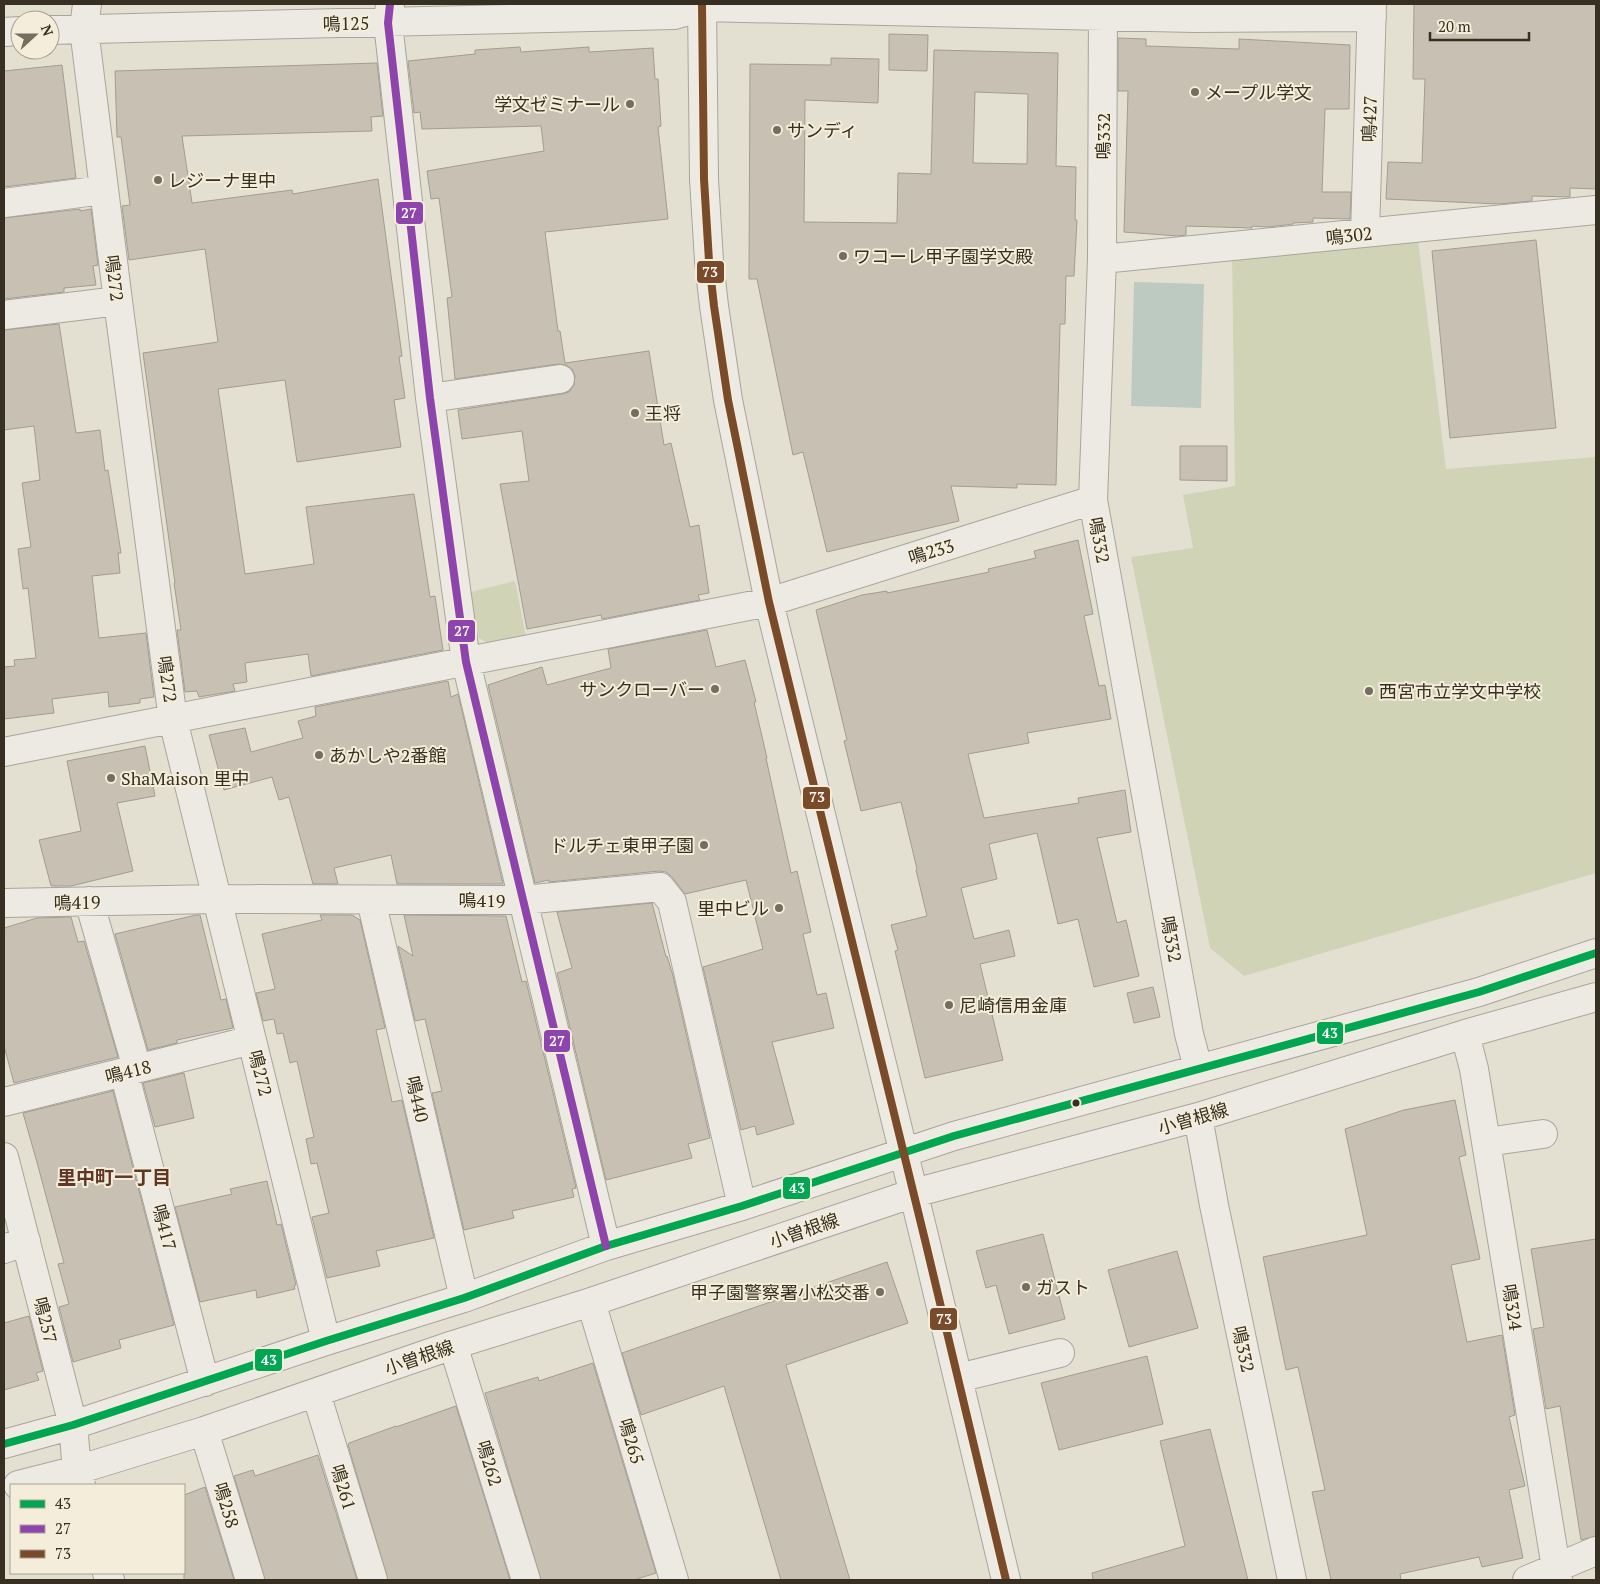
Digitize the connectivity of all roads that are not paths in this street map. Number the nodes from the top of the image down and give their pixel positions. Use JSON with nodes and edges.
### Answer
{"nodes":[{"id":1,"x":702,"y":5,"type":"edge"},
{"id":2,"x":1103,"y":10,"type":"edge"},
{"id":3,"x":1372,"y":10,"type":"edge"},
{"id":4,"x":389,"y":13,"type":"edge"},
{"id":5,"x":85,"y":16,"type":"edge"},
{"id":6,"x":60,"y":26,"type":"edge"},
{"id":7,"x":103,"y":190,"type":"junction"},
{"id":8,"x":4,"y":203,"type":"edge"},
{"id":9,"x":1596,"y":210,"type":"edge"},
{"id":10,"x":1365,"y":234,"type":"junction"},
{"id":11,"x":1102,"y":259,"type":"junction"},
{"id":12,"x":118,"y":301,"type":"junction"},
{"id":13,"x":4,"y":315,"type":"edge"},
{"id":14,"x":560,"y":379,"type":"dead end"},
{"id":15,"x":430,"y":398,"type":"junction"},
{"id":16,"x":1093,"y":500,"type":"junction"},
{"id":17,"x":769,"y":602,"type":"junction"},
{"id":18,"x":466,"y":662,"type":"junction"},
{"id":19,"x":173,"y":720,"type":"junction"},
{"id":20,"x":4,"y":752,"type":"edge"},
{"id":21,"x":217,"y":899,"type":"junction"},
{"id":22,"x":371,"y":900,"type":"junction"},
{"id":23,"x":523,"y":900,"type":"junction"},
{"id":24,"x":89,"y":901,"type":"junction"},
{"id":25,"x":4,"y":903,"type":"edge"},
{"id":26,"x":1596,"y":952,"type":"edge"},
{"id":27,"x":1596,"y":997,"type":"edge"},
{"id":28,"x":1465,"y":1034,"type":"junction"},
{"id":29,"x":252,"y":1040,"type":"junction"},
{"id":30,"x":1198,"y":1068,"type":"junction"},
{"id":31,"x":131,"y":1070,"type":"junction"},
{"id":32,"x":4,"y":1102,"type":"edge"},
{"id":33,"x":1198,"y":1117,"type":"junction"},
{"id":34,"x":1543,"y":1134,"type":"dead end"},
{"id":35,"x":1486,"y":1142,"type":"junction"},
{"id":36,"x":904,"y":1151,"type":"junction"},
{"id":37,"x":4,"y":1157,"type":"edge"},
{"id":38,"x":914,"y":1193,"type":"junction"},
{"id":39,"x":742,"y":1206,"type":"junction"},
{"id":40,"x":15,"y":1245,"type":"edge"},
{"id":41,"x":606,"y":1246,"type":"junction"},
{"id":42,"x":464,"y":1298,"type":"junction"},
{"id":43,"x":591,"y":1302,"type":"junction"},
{"id":44,"x":326,"y":1341,"type":"junction"},
{"id":45,"x":453,"y":1345,"type":"junction"},
{"id":46,"x":1060,"y":1354,"type":"dead end"},
{"id":47,"x":958,"y":1378,"type":"junction"},
{"id":48,"x":205,"y":1382,"type":"junction"},
{"id":49,"x":316,"y":1393,"type":"junction"},
{"id":50,"x":73,"y":1425,"type":"junction"},
{"id":51,"x":204,"y":1431,"type":"junction"},
{"id":52,"x":4,"y":1444,"type":"edge"},
{"id":53,"x":79,"y":1478,"type":"edge"},
{"id":54,"x":27,"y":1484,"type":"edge"},
{"id":55,"x":1596,"y":1551,"type":"edge"},
{"id":56,"x":1557,"y":1574,"type":"edge"},
{"id":57,"x":250,"y":1580,"type":"edge"},
{"id":58,"x":372,"y":1580,"type":"edge"},
{"id":59,"x":526,"y":1580,"type":"edge"},
{"id":60,"x":674,"y":1580,"type":"edge"},
{"id":61,"x":1006,"y":1580,"type":"edge"},
{"id":62,"x":1292,"y":1580,"type":"edge"},
{"id":63,"x":1526,"y":1580,"type":"edge"}],
"edges":[{"from":1,"to":2,"type":"street","name":"鳴125"},
{"from":1,"to":4,"type":"street","name":"鳴125"},
{"from":1,"to":17,"type":"street"},
{"from":2,"to":3,"type":"street","name":"鳴125"},
{"from":2,"to":11,"type":"street","name":"鳴332"},
{"from":3,"to":10,"type":"street","name":"鳴427"},
{"from":4,"to":5,"type":"street","name":"鳴125"},
{"from":4,"to":15,"type":"street"},
{"from":5,"to":6,"type":"street","name":"鳴125"},
{"from":5,"to":7,"type":"street","name":"鳴272"},
{"from":7,"to":8,"type":"street"},
{"from":7,"to":12,"type":"street","name":"鳴272"},
{"from":9,"to":10,"type":"street","name":"鳴302"},
{"from":10,"to":11,"type":"street","name":"鳴302"},
{"from":11,"to":16,"type":"street","name":"鳴332"},
{"from":12,"to":13,"type":"street"},
{"from":12,"to":19,"type":"street","name":"鳴272"},
{"from":14,"to":15,"type":"street"},
{"from":15,"to":18,"type":"street"},
{"from":16,"to":17,"type":"street","name":"鳴233"},
{"from":16,"to":30,"type":"street","name":"鳴332"},
{"from":17,"to":18,"type":"street","name":"鳴233"},
{"from":17,"to":36,"type":"street"},
{"from":18,"to":19,"type":"street","name":"鳴233"},
{"from":18,"to":23,"type":"street"},
{"from":19,"to":20,"type":"street","name":"鳴233"},
{"from":19,"to":21,"type":"street","name":"鳴272"},
{"from":21,"to":22,"type":"street","name":"鳴419"},
{"from":21,"to":24,"type":"street","name":"鳴419"},
{"from":21,"to":29,"type":"street","name":"鳴272"},
{"from":22,"to":23,"type":"street","name":"鳴419"},
{"from":22,"to":42,"type":"street","name":"鳴440"},
{"from":23,"to":39,"type":"street","name":"鳴419"},
{"from":23,"to":41,"type":"street"},
{"from":24,"to":25,"type":"street","name":"鳴419"},
{"from":24,"to":31,"type":"street","name":"鳴417"},
{"from":26,"to":30,"type":"street"},
{"from":27,"to":28,"type":"street","name":"小曽根線"},
{"from":28,"to":33,"type":"street","name":"小曽根線"},
{"from":28,"to":35,"type":"street","name":"鳴324"},
{"from":29,"to":31,"type":"street","name":"鳴418"},
{"from":29,"to":44,"type":"street","name":"鳴272"},
{"from":30,"to":36,"type":"street"},
{"from":31,"to":32,"type":"street","name":"鳴418"},
{"from":31,"to":48,"type":"street","name":"鳴417"},
{"from":33,"to":38,"type":"street","name":"小曽根線"},
{"from":33,"to":62,"type":"street","name":"鳴332"},
{"from":34,"to":35,"type":"street"},
{"from":35,"to":56,"type":"street","name":"鳴324"},
{"from":36,"to":38,"type":"street"},
{"from":36,"to":39,"type":"street"},
{"from":37,"to":40,"type":"street","name":"鳴257"},
{"from":38,"to":43,"type":"street","name":"小曽根線"},
{"from":38,"to":47,"type":"street"},
{"from":39,"to":41,"type":"street"},
{"from":40,"to":50,"type":"street","name":"鳴257"},
{"from":41,"to":42,"type":"street"},
{"from":42,"to":44,"type":"street"},
{"from":43,"to":45,"type":"street","name":"小曽根線"},
{"from":43,"to":60,"type":"street","name":"鳴265"},
{"from":44,"to":48,"type":"street"},
{"from":45,"to":49,"type":"street","name":"小曽根線"},
{"from":45,"to":59,"type":"street","name":"鳴262"},
{"from":46,"to":47,"type":"street"},
{"from":47,"to":61,"type":"street"},
{"from":48,"to":50,"type":"street"},
{"from":49,"to":51,"type":"street","name":"小曽根線"},
{"from":49,"to":58,"type":"street","name":"鳴261"},
{"from":50,"to":52,"type":"street"},
{"from":50,"to":53,"type":"street","name":"鳴257"},
{"from":51,"to":53,"type":"street","name":"小曽根線"},
{"from":51,"to":57,"type":"street","name":"鳴258"},
{"from":53,"to":54,"type":"street","name":"小曽根線"},
{"from":55,"to":56,"type":"street"},
{"from":56,"to":63,"type":"street"}]}
